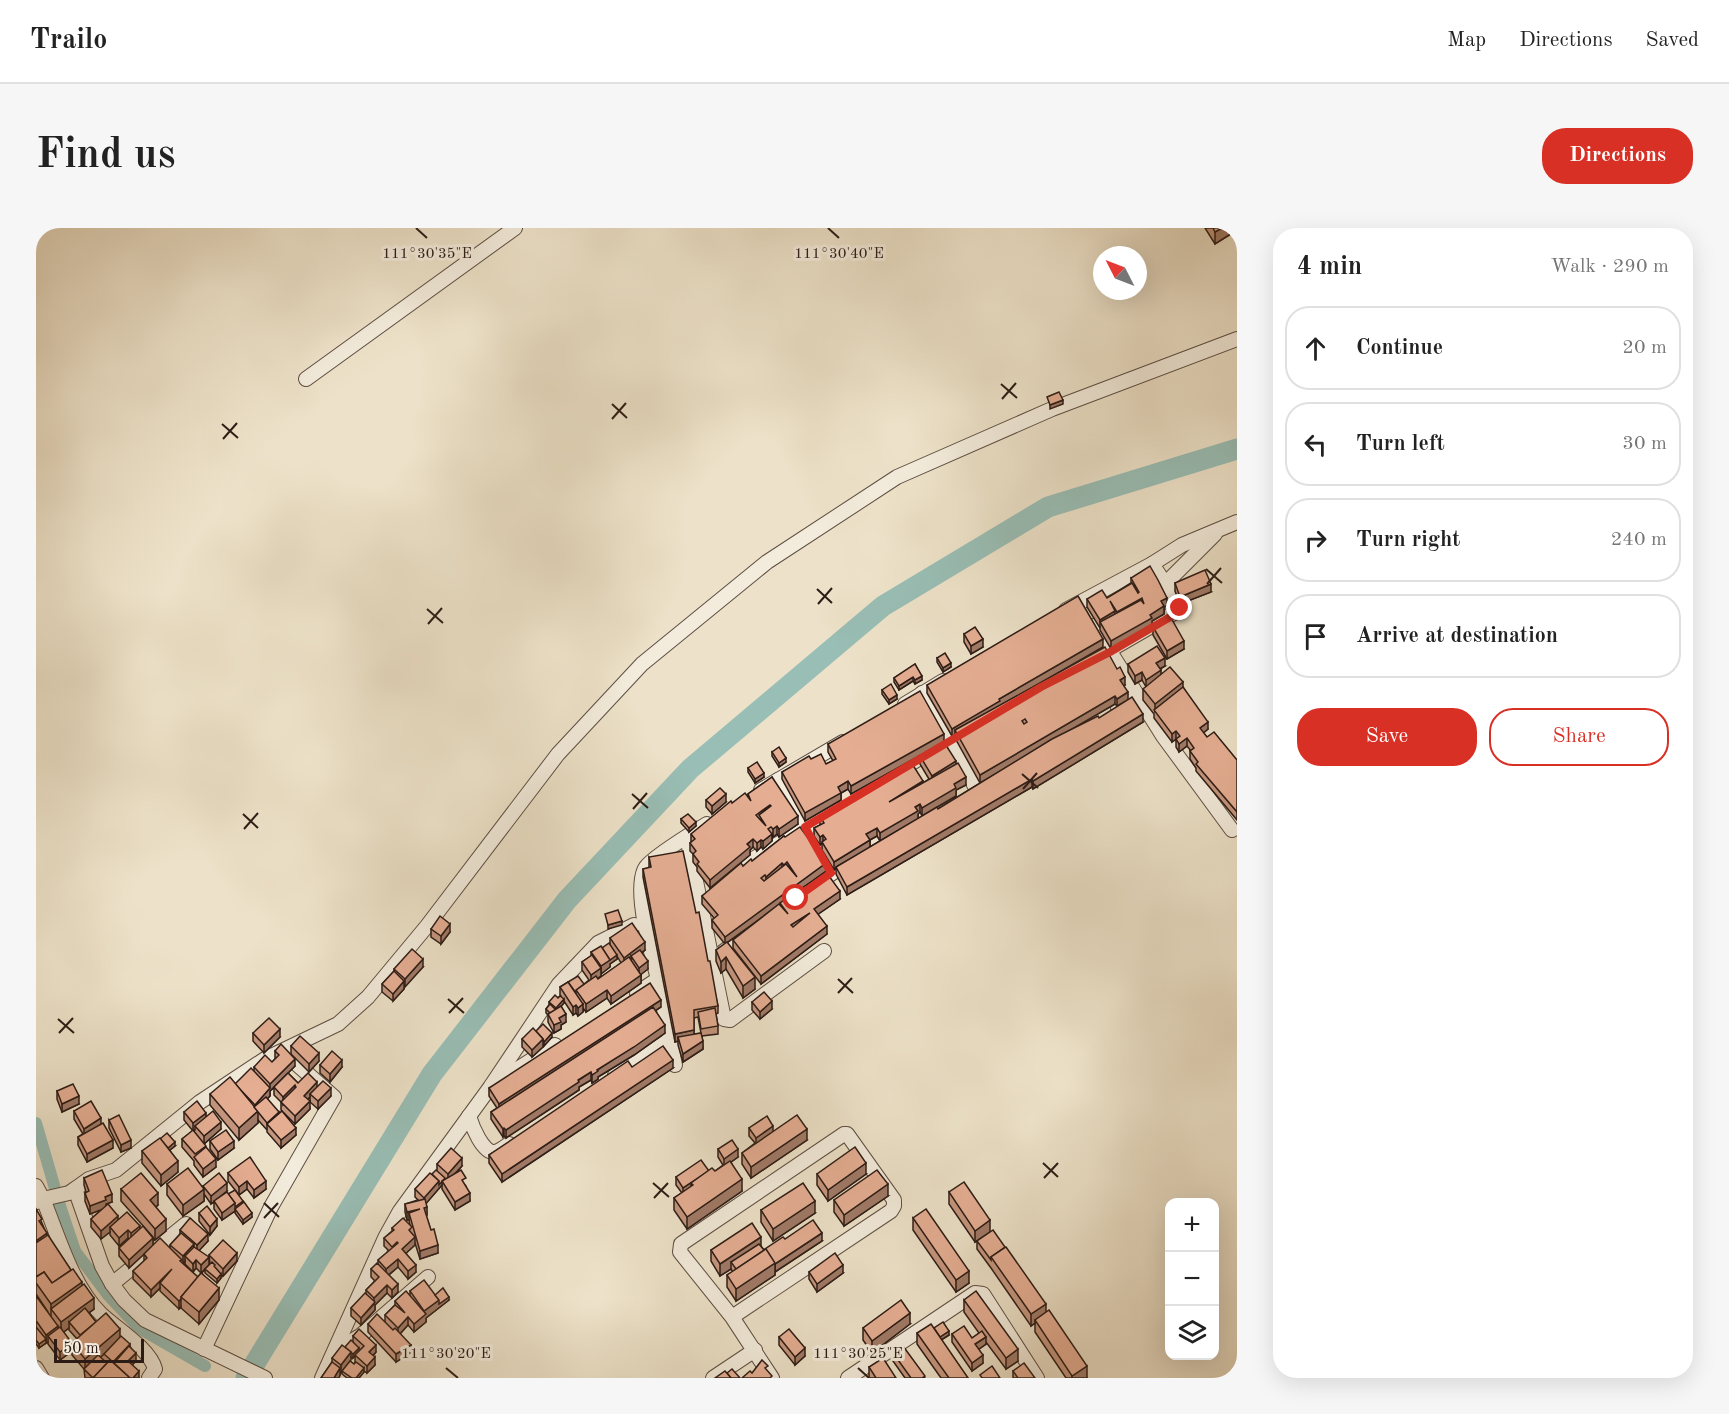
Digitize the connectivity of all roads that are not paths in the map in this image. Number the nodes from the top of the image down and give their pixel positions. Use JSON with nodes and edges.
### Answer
{"nodes":[{"id":1,"x":514,"y":228,"type":"edge"},
{"id":2,"x":1237,"y":339,"type":"edge"},
{"id":3,"x":306,"y":379,"type":"dead end"},
{"id":4,"x":1237,"y":522,"type":"edge"},
{"id":5,"x":1221,"y":528,"type":"junction"},
{"id":6,"x":1152,"y":564,"type":"junction"},
{"id":7,"x":1165,"y":584,"type":"junction"},
{"id":8,"x":1079,"y":602,"type":"junction"},
{"id":9,"x":1049,"y":619,"type":"edge"},
{"id":10,"x":1110,"y":652,"type":"junction"},
{"id":11,"x":1080,"y":667,"type":"edge"},
{"id":12,"x":952,"y":676,"type":"edge"},
{"id":13,"x":922,"y":693,"type":"junction"},
{"id":14,"x":1138,"y":698,"type":"junction"},
{"id":15,"x":896,"y":710,"type":"edge"},
{"id":16,"x":1107,"y":715,"type":"edge"},
{"id":17,"x":980,"y":723,"type":"edge"},
{"id":18,"x":850,"y":737,"type":"edge"},
{"id":19,"x":949,"y":741,"type":"junction"},
{"id":20,"x":778,"y":780,"type":"junction"},
{"id":21,"x":882,"y":781,"type":"edge"},
{"id":22,"x":976,"y":788,"type":"edge"},
{"id":23,"x":750,"y":797,"type":"edge"},
{"id":24,"x":843,"y":804,"type":"edge"},
{"id":25,"x":723,"y":814,"type":"edge"},
{"id":26,"x":805,"y":827,"type":"junction"},
{"id":27,"x":1232,"y":830,"type":"dead end"},
{"id":28,"x":687,"y":837,"type":"junction"},
{"id":29,"x":860,"y":856,"type":"edge"},
{"id":30,"x":831,"y":873,"type":"junction"},
{"id":31,"x":726,"y":881,"type":"edge"},
{"id":32,"x":803,"y":893,"type":"edge"},
{"id":33,"x":644,"y":920,"type":"junction"},
{"id":34,"x":756,"y":927,"type":"edge"},
{"id":35,"x":824,"y":951,"type":"dead end"},
{"id":36,"x":711,"y":961,"type":"junction"},
{"id":37,"x":658,"y":979,"type":"junction"},
{"id":38,"x":629,"y":998,"type":"edge"},
{"id":39,"x":570,"y":1036,"type":"edge"},
{"id":40,"x":669,"y":1040,"type":"junction"},
{"id":41,"x":282,"y":1051,"type":"junction"},
{"id":42,"x":675,"y":1065,"type":"edge"},
{"id":43,"x":491,"y":1086,"type":"junction"},
{"id":44,"x":599,"y":1086,"type":"edge"},
{"id":45,"x":469,"y":1116,"type":"junction"},
{"id":46,"x":519,"y":1138,"type":"edge"},
{"id":47,"x":72,"y":1191,"type":"junction"},
{"id":48,"x":41,"y":1196,"type":"edge"},
{"id":49,"x":186,"y":1224,"type":"edge"},
{"id":50,"x":428,"y":1277,"type":"dead end"},
{"id":51,"x":112,"y":1284,"type":"junction"},
{"id":52,"x":732,"y":1317,"type":"junction"},
{"id":53,"x":204,"y":1349,"type":"junction"},
{"id":54,"x":754,"y":1350,"type":"junction"},
{"id":55,"x":334,"y":1351,"type":"junction"},
{"id":56,"x":36,"y":1368,"type":"edge"},
{"id":57,"x":322,"y":1376,"type":"edge"},
{"id":58,"x":42,"y":1378,"type":"edge"},
{"id":59,"x":149,"y":1378,"type":"edge"},
{"id":60,"x":264,"y":1378,"type":"edge"},
{"id":61,"x":713,"y":1378,"type":"edge"},
{"id":62,"x":772,"y":1378,"type":"edge"},
{"id":63,"x":848,"y":1378,"type":"edge"},
{"id":64,"x":1037,"y":1378,"type":"edge"}],
"edges":[{"from":1,"to":3,"type":"street"},
{"from":2,"to":41,"type":"street"},
{"from":4,"to":5,"type":"street"},
{"from":5,"to":6,"type":"street"},
{"from":5,"to":7,"type":"street"},
{"from":6,"to":7,"type":"street"},
{"from":6,"to":8,"type":"street"},
{"from":7,"to":10,"type":"street"},
{"from":8,"to":9,"type":"street"},
{"from":8,"to":10,"type":"street"},
{"from":10,"to":11,"type":"street"},
{"from":10,"to":14,"type":"street"},
{"from":12,"to":13,"type":"street"},
{"from":13,"to":15,"type":"street"},
{"from":13,"to":19,"type":"street"},
{"from":14,"to":16,"type":"street"},
{"from":14,"to":27,"type":"street"},
{"from":17,"to":19,"type":"street"},
{"from":18,"to":20,"type":"street"},
{"from":19,"to":21,"type":"street"},
{"from":19,"to":22,"type":"street"},
{"from":20,"to":23,"type":"street"},
{"from":20,"to":26,"type":"street"},
{"from":24,"to":26,"type":"street"},
{"from":25,"to":28,"type":"street"},
{"from":26,"to":30,"type":"street"},
{"from":26,"to":31,"type":"street"},
{"from":28,"to":33,"type":"street"},
{"from":28,"to":36,"type":"street"},
{"from":29,"to":30,"type":"street"},
{"from":30,"to":32,"type":"street"},
{"from":33,"to":37,"type":"street"},
{"from":33,"to":43,"type":"street"},
{"from":34,"to":36,"type":"street"},
{"from":35,"to":36,"type":"street"},
{"from":37,"to":38,"type":"street"},
{"from":37,"to":40,"type":"street"},
{"from":39,"to":43,"type":"street"},
{"from":40,"to":42,"type":"street"},
{"from":40,"to":44,"type":"street"},
{"from":41,"to":47,"type":"street"},
{"from":41,"to":53,"type":"street"},
{"from":43,"to":45,"type":"street"},
{"from":45,"to":46,"type":"street"},
{"from":45,"to":55,"type":"street"},
{"from":47,"to":48,"type":"street"},
{"from":47,"to":51,"type":"street"},
{"from":48,"to":59,"type":"street"},
{"from":49,"to":51,"type":"street"},
{"from":50,"to":55,"type":"street"},
{"from":51,"to":53,"type":"street"},
{"from":52,"to":52,"type":"street"},
{"from":52,"to":54,"type":"street"},
{"from":53,"to":60,"type":"street"},
{"from":54,"to":61,"type":"street"},
{"from":54,"to":62,"type":"street"},
{"from":55,"to":57,"type":"street"},
{"from":56,"to":58,"type":"street"},
{"from":63,"to":64,"type":"street"}]}
